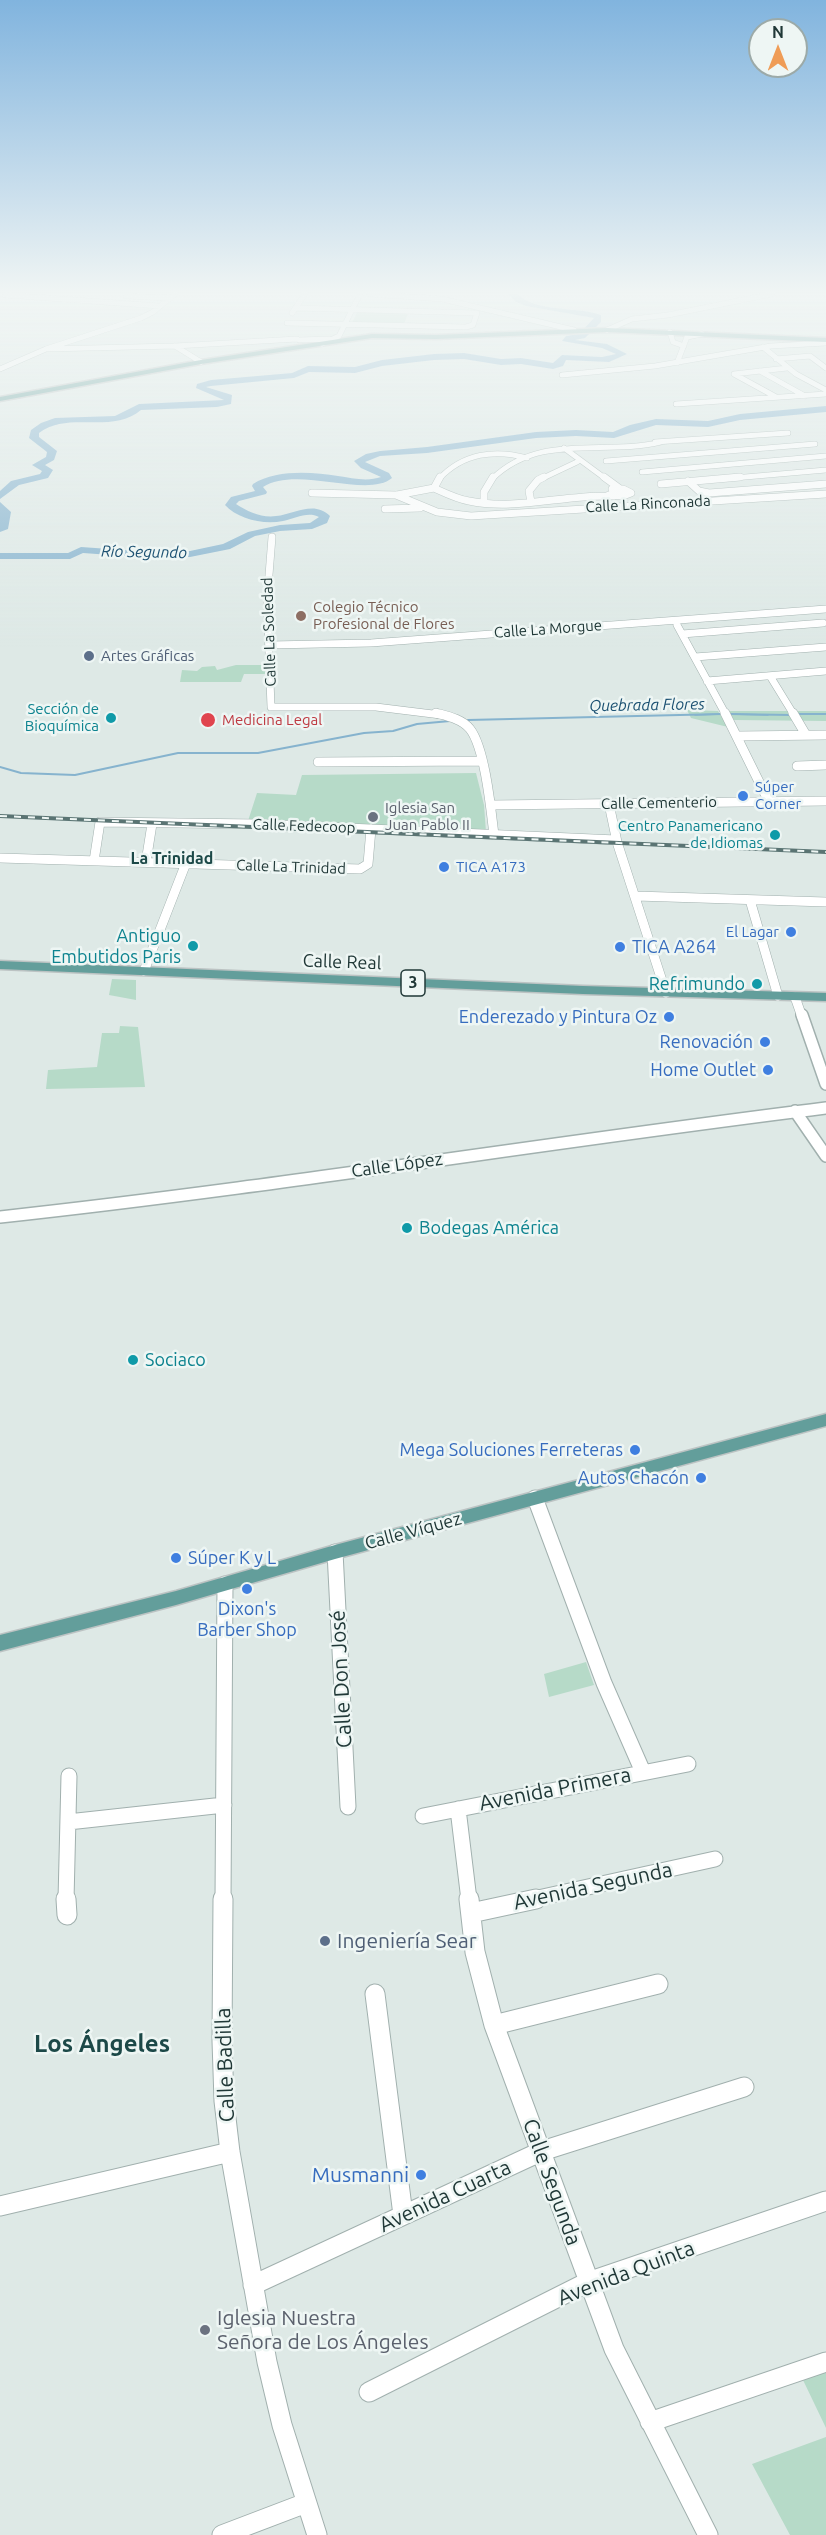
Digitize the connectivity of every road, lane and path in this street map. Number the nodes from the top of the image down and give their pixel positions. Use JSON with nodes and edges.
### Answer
{"nodes":[{"id":1,"x":788,"y":434,"type":"dead end"},
{"id":2,"x":551,"y":440,"type":"dead end"},
{"id":3,"x":815,"y":444,"type":"dead end"},
{"id":4,"x":563,"y":449,"type":"junction"},
{"id":5,"x":734,"y":449,"type":"junction"},
{"id":6,"x":826,"y":456,"type":"edge"},
{"id":7,"x":527,"y":458,"type":"junction"},
{"id":8,"x":626,"y":460,"type":"junction"},
{"id":9,"x":606,"y":461,"type":"dead end"},
{"id":10,"x":577,"y":462,"type":"junction"},
{"id":11,"x":751,"y":463,"type":"junction"},
{"id":12,"x":565,"y":466,"type":"junction"},
{"id":13,"x":584,"y":467,"type":"junction"},
{"id":14,"x":826,"y":470,"type":"edge"},
{"id":15,"x":642,"y":472,"type":"junction"},
{"id":16,"x":766,"y":475,"type":"junction"},
{"id":17,"x":688,"y":481,"type":"junction"},
{"id":18,"x":826,"y":484,"type":"edge"},
{"id":19,"x":663,"y":486,"type":"junction"},
{"id":20,"x":781,"y":487,"type":"junction"},
{"id":21,"x":434,"y":488,"type":"junction"},
{"id":22,"x":312,"y":493,"type":"dead end"},
{"id":23,"x":615,"y":493,"type":"junction"},
{"id":24,"x":826,"y":494,"type":"edge"},
{"id":25,"x":396,"y":495,"type":"junction"},
{"id":26,"x":669,"y":496,"type":"dead end"},
{"id":27,"x":531,"y":502,"type":"junction"},
{"id":28,"x":484,"y":503,"type":"junction"},
{"id":29,"x":665,"y":503,"type":"junction"},
{"id":30,"x":673,"y":503,"type":"junction"},
{"id":31,"x":624,"y":506,"type":"junction"},
{"id":32,"x":425,"y":507,"type":"junction"},
{"id":33,"x":385,"y":509,"type":"dead end"},
{"id":34,"x":272,"y":537,"type":"dead end"},
{"id":35,"x":826,"y":609,"type":"edge"},
{"id":36,"x":823,"y":624,"type":"edge"},
{"id":37,"x":677,"y":625,"type":"dead end"},
{"id":38,"x":682,"y":634,"type":"junction"},
{"id":39,"x":270,"y":645,"type":"junction"},
{"id":40,"x":826,"y":647,"type":"edge"},
{"id":41,"x":695,"y":657,"type":"junction"},
{"id":42,"x":826,"y":671,"type":"edge"},
{"id":43,"x":770,"y":676,"type":"junction"},
{"id":44,"x":707,"y":681,"type":"junction"},
{"id":45,"x":806,"y":735,"type":"junction"},
{"id":46,"x":826,"y":735,"type":"edge"},
{"id":47,"x":738,"y":736,"type":"junction"},
{"id":48,"x":480,"y":761,"type":"junction"},
{"id":49,"x":318,"y":762,"type":"dead end"},
{"id":50,"x":826,"y":765,"type":"edge"},
{"id":51,"x":797,"y":766,"type":"dead end"},
{"id":52,"x":826,"y":801,"type":"edge"},
{"id":53,"x":769,"y":802,"type":"junction"},
{"id":54,"x":609,"y":804,"type":"junction"},
{"id":55,"x":492,"y":805,"type":"junction"},
{"id":56,"x":152,"y":824,"type":"junction"},
{"id":57,"x":371,"y":829,"type":"junction"},
{"id":58,"x":494,"y":835,"type":"junction"},
{"id":59,"x":616,"y":840,"type":"junction"},
{"id":60,"x":0,"y":858,"type":"edge"},
{"id":61,"x":94,"y":861,"type":"junction"},
{"id":62,"x":146,"y":862,"type":"junction"},
{"id":63,"x":186,"y":863,"type":"junction"},
{"id":64,"x":636,"y":896,"type":"junction"},
{"id":65,"x":750,"y":900,"type":"junction"},
{"id":66,"x":826,"y":902,"type":"edge"},
{"id":67,"x":0,"y":965,"type":"edge"},
{"id":68,"x":144,"y":971,"type":"junction"},
{"id":69,"x":666,"y":993,"type":"junction"},
{"id":70,"x":778,"y":996,"type":"junction"},
{"id":71,"x":795,"y":997,"type":"junction"},
{"id":72,"x":826,"y":997,"type":"edge"},
{"id":73,"x":826,"y":1084,"type":"edge"},
{"id":74,"x":826,"y":1108,"type":"edge"},
{"id":75,"x":795,"y":1111,"type":"junction"},
{"id":76,"x":826,"y":1156,"type":"edge"},
{"id":77,"x":0,"y":1217,"type":"edge"},
{"id":78,"x":826,"y":1420,"type":"edge"},
{"id":79,"x":535,"y":1498,"type":"junction"},
{"id":80,"x":335,"y":1552,"type":"junction"},
{"id":81,"x":225,"y":1584,"type":"junction"},
{"id":82,"x":0,"y":1643,"type":"edge"},
{"id":83,"x":688,"y":1764,"type":"dead end"},
{"id":84,"x":643,"y":1772,"type":"junction"},
{"id":85,"x":69,"y":1776,"type":"dead end"},
{"id":86,"x":224,"y":1805,"type":"junction"},
{"id":87,"x":348,"y":1807,"type":"dead end"},
{"id":88,"x":458,"y":1809,"type":"junction"},
{"id":89,"x":423,"y":1816,"type":"dead end"},
{"id":90,"x":68,"y":1822,"type":"junction"},
{"id":91,"x":715,"y":1858,"type":"dead end"},
{"id":92,"x":471,"y":1913,"type":"junction"},
{"id":93,"x":67,"y":1915,"type":"dead end"},
{"id":94,"x":658,"y":1984,"type":"dead end"},
{"id":95,"x":375,"y":1994,"type":"dead end"},
{"id":96,"x":494,"y":2025,"type":"junction"},
{"id":97,"x":744,"y":2087,"type":"dead end"},
{"id":98,"x":542,"y":2151,"type":"junction"},
{"id":99,"x":230,"y":2152,"type":"junction"},
{"id":100,"x":826,"y":2201,"type":"edge"},
{"id":101,"x":0,"y":2206,"type":"edge"},
{"id":102,"x":403,"y":2215,"type":"junction"},
{"id":103,"x":588,"y":2282,"type":"junction"},
{"id":104,"x":254,"y":2285,"type":"junction"},
{"id":105,"x":826,"y":2362,"type":"edge"},
{"id":106,"x":369,"y":2392,"type":"dead end"},
{"id":107,"x":650,"y":2422,"type":"junction"},
{"id":108,"x":306,"y":2503,"type":"junction"},
{"id":109,"x":222,"y":2535,"type":"edge"},
{"id":110,"x":317,"y":2535,"type":"edge"},
{"id":111,"x":708,"y":2535,"type":"edge"}],
"edges":[{"from":1,"to":4,"type":"street"},
{"from":2,"to":4,"type":"street"},
{"from":3,"to":5,"type":"street"},
{"from":4,"to":7,"type":"street"},
{"from":4,"to":10,"type":"street"},
{"from":4,"to":23,"type":"street"},
{"from":5,"to":8,"type":"street"},
{"from":5,"to":11,"type":"street"},
{"from":6,"to":11,"type":"street"},
{"from":7,"to":21,"type":"street"},
{"from":7,"to":28,"type":"street"},
{"from":8,"to":9,"type":"street"},
{"from":8,"to":15,"type":"street"},
{"from":10,"to":12,"type":"street"},
{"from":10,"to":13,"type":"street"},
{"from":11,"to":15,"type":"street"},
{"from":11,"to":16,"type":"street"},
{"from":12,"to":13,"type":"street"},
{"from":12,"to":27,"type":"street"},
{"from":13,"to":23,"type":"street"},
{"from":14,"to":16,"type":"street"},
{"from":15,"to":19,"type":"street"},
{"from":16,"to":17,"type":"street"},
{"from":16,"to":20,"type":"street"},
{"from":17,"to":19,"type":"street"},
{"from":17,"to":20,"type":"street"},
{"from":18,"to":20,"type":"street"},
{"from":19,"to":29,"type":"street"},
{"from":21,"to":25,"type":"street"},
{"from":21,"to":28,"type":"street"},
{"from":22,"to":25,"type":"street"},
{"from":23,"to":27,"type":"street"},
{"from":23,"to":31,"type":"street"},
{"from":24,"to":30,"type":"street","name":"Calle La Rinconada"},
{"from":25,"to":32,"type":"street"},
{"from":26,"to":30,"type":"street"},
{"from":27,"to":28,"type":"street"},
{"from":29,"to":30,"type":"street","name":"Calle La Rinconada"},
{"from":29,"to":31,"type":"street","name":"Calle La Rinconada"},
{"from":31,"to":32,"type":"street","name":"Calle La Rinconada"},
{"from":32,"to":33,"type":"street"},
{"from":34,"to":39,"type":"street","name":"Calle La Soledad"},
{"from":35,"to":39,"type":"street","name":"Calle La Morgue"},
{"from":36,"to":38,"type":"street"},
{"from":37,"to":38,"type":"street"},
{"from":38,"to":41,"type":"street"},
{"from":39,"to":48,"type":"street","name":"Calle La Soledad"},
{"from":40,"to":41,"type":"street"},
{"from":41,"to":44,"type":"street"},
{"from":42,"to":43,"type":"street"},
{"from":43,"to":44,"type":"street"},
{"from":43,"to":45,"type":"street"},
{"from":44,"to":47,"type":"street"},
{"from":45,"to":46,"type":"street"},
{"from":45,"to":47,"type":"street"},
{"from":47,"to":53,"type":"street"},
{"from":48,"to":49,"type":"street"},
{"from":48,"to":55,"type":"street","name":"Calle La Soledad"},
{"from":50,"to":51,"type":"street"},
{"from":52,"to":53,"type":"street","name":"Calle Cementerio"},
{"from":53,"to":54,"type":"street","name":"Calle Cementerio"},
{"from":54,"to":55,"type":"street","name":"Calle Cementerio"},
{"from":54,"to":59,"type":"street"},
{"from":55,"to":58,"type":"street","name":"Calle La Soledad"},
{"from":56,"to":57,"type":"street","name":"Calle Fedecoop"},
{"from":56,"to":61,"type":"street","name":"Calle Fedecoop"},
{"from":56,"to":62,"type":"street"},
{"from":57,"to":58,"type":"street","name":"Calle Fedecoop"},
{"from":57,"to":63,"type":"street","name":"Calle La Trinidad"},
{"from":58,"to":59,"type":"street","name":"Calle Fedecoop"},
{"from":59,"to":64,"type":"street"},
{"from":60,"to":61,"type":"street"},
{"from":61,"to":62,"type":"street"},
{"from":62,"to":63,"type":"street"},
{"from":63,"to":68,"type":"street"},
{"from":64,"to":65,"type":"street"},
{"from":64,"to":69,"type":"street"},
{"from":65,"to":66,"type":"street"},
{"from":65,"to":70,"type":"street"},
{"from":67,"to":68,"type":"main road","name":"Calle Real","number":"3"},
{"from":68,"to":69,"type":"main road","name":"Calle Real","number":"3"},
{"from":69,"to":70,"type":"main road","name":"Calle Real","number":"3"},
{"from":70,"to":71,"type":"main road","name":"Calle Real","number":"3"},
{"from":71,"to":72,"type":"main road","name":"Calle Real","number":"3"},
{"from":71,"to":73,"type":"street"},
{"from":74,"to":75,"type":"street","name":"Calle López"},
{"from":75,"to":76,"type":"street"},
{"from":75,"to":77,"type":"street","name":"Calle López"},
{"from":78,"to":79,"type":"main road","name":"Calle Víquez"},
{"from":79,"to":80,"type":"main road","name":"Calle Víquez"},
{"from":79,"to":84,"type":"street"},
{"from":80,"to":81,"type":"main road","name":"Calle Víquez"},
{"from":80,"to":87,"type":"street","name":"Calle Don José"},
{"from":81,"to":82,"type":"main road","name":"Calle Víquez"},
{"from":81,"to":86,"type":"street","name":"Calle Badilla"},
{"from":83,"to":84,"type":"street","name":"Avenida Primera"},
{"from":84,"to":88,"type":"street","name":"Avenida Primera"},
{"from":85,"to":90,"type":"street"},
{"from":86,"to":90,"type":"street"},
{"from":86,"to":99,"type":"street","name":"Calle Badilla"},
{"from":88,"to":89,"type":"street","name":"Avenida Primera"},
{"from":88,"to":92,"type":"street","name":"Calle Segunda"},
{"from":90,"to":93,"type":"street"},
{"from":91,"to":92,"type":"street","name":"Avenida Segunda"},
{"from":92,"to":96,"type":"street","name":"Calle Segunda"},
{"from":94,"to":96,"type":"street"},
{"from":95,"to":102,"type":"street"},
{"from":96,"to":98,"type":"street","name":"Calle Segunda"},
{"from":97,"to":98,"type":"street","name":"Avenida Cuarta"},
{"from":98,"to":102,"type":"street","name":"Avenida Cuarta"},
{"from":98,"to":103,"type":"street","name":"Calle Segunda"},
{"from":99,"to":101,"type":"street"},
{"from":99,"to":104,"type":"street","name":"Calle Badilla"},
{"from":100,"to":103,"type":"street","name":"Avenida Quinta"},
{"from":102,"to":104,"type":"street","name":"Avenida Cuarta"},
{"from":103,"to":106,"type":"street","name":"Avenida Quinta"},
{"from":103,"to":107,"type":"street","name":"Calle Segunda"},
{"from":104,"to":108,"type":"street","name":"Calle Badilla"},
{"from":105,"to":107,"type":"street"},
{"from":107,"to":111,"type":"street","name":"Calle Segunda"},
{"from":108,"to":109,"type":"street"},
{"from":108,"to":110,"type":"street","name":"Calle Badilla"}]}
